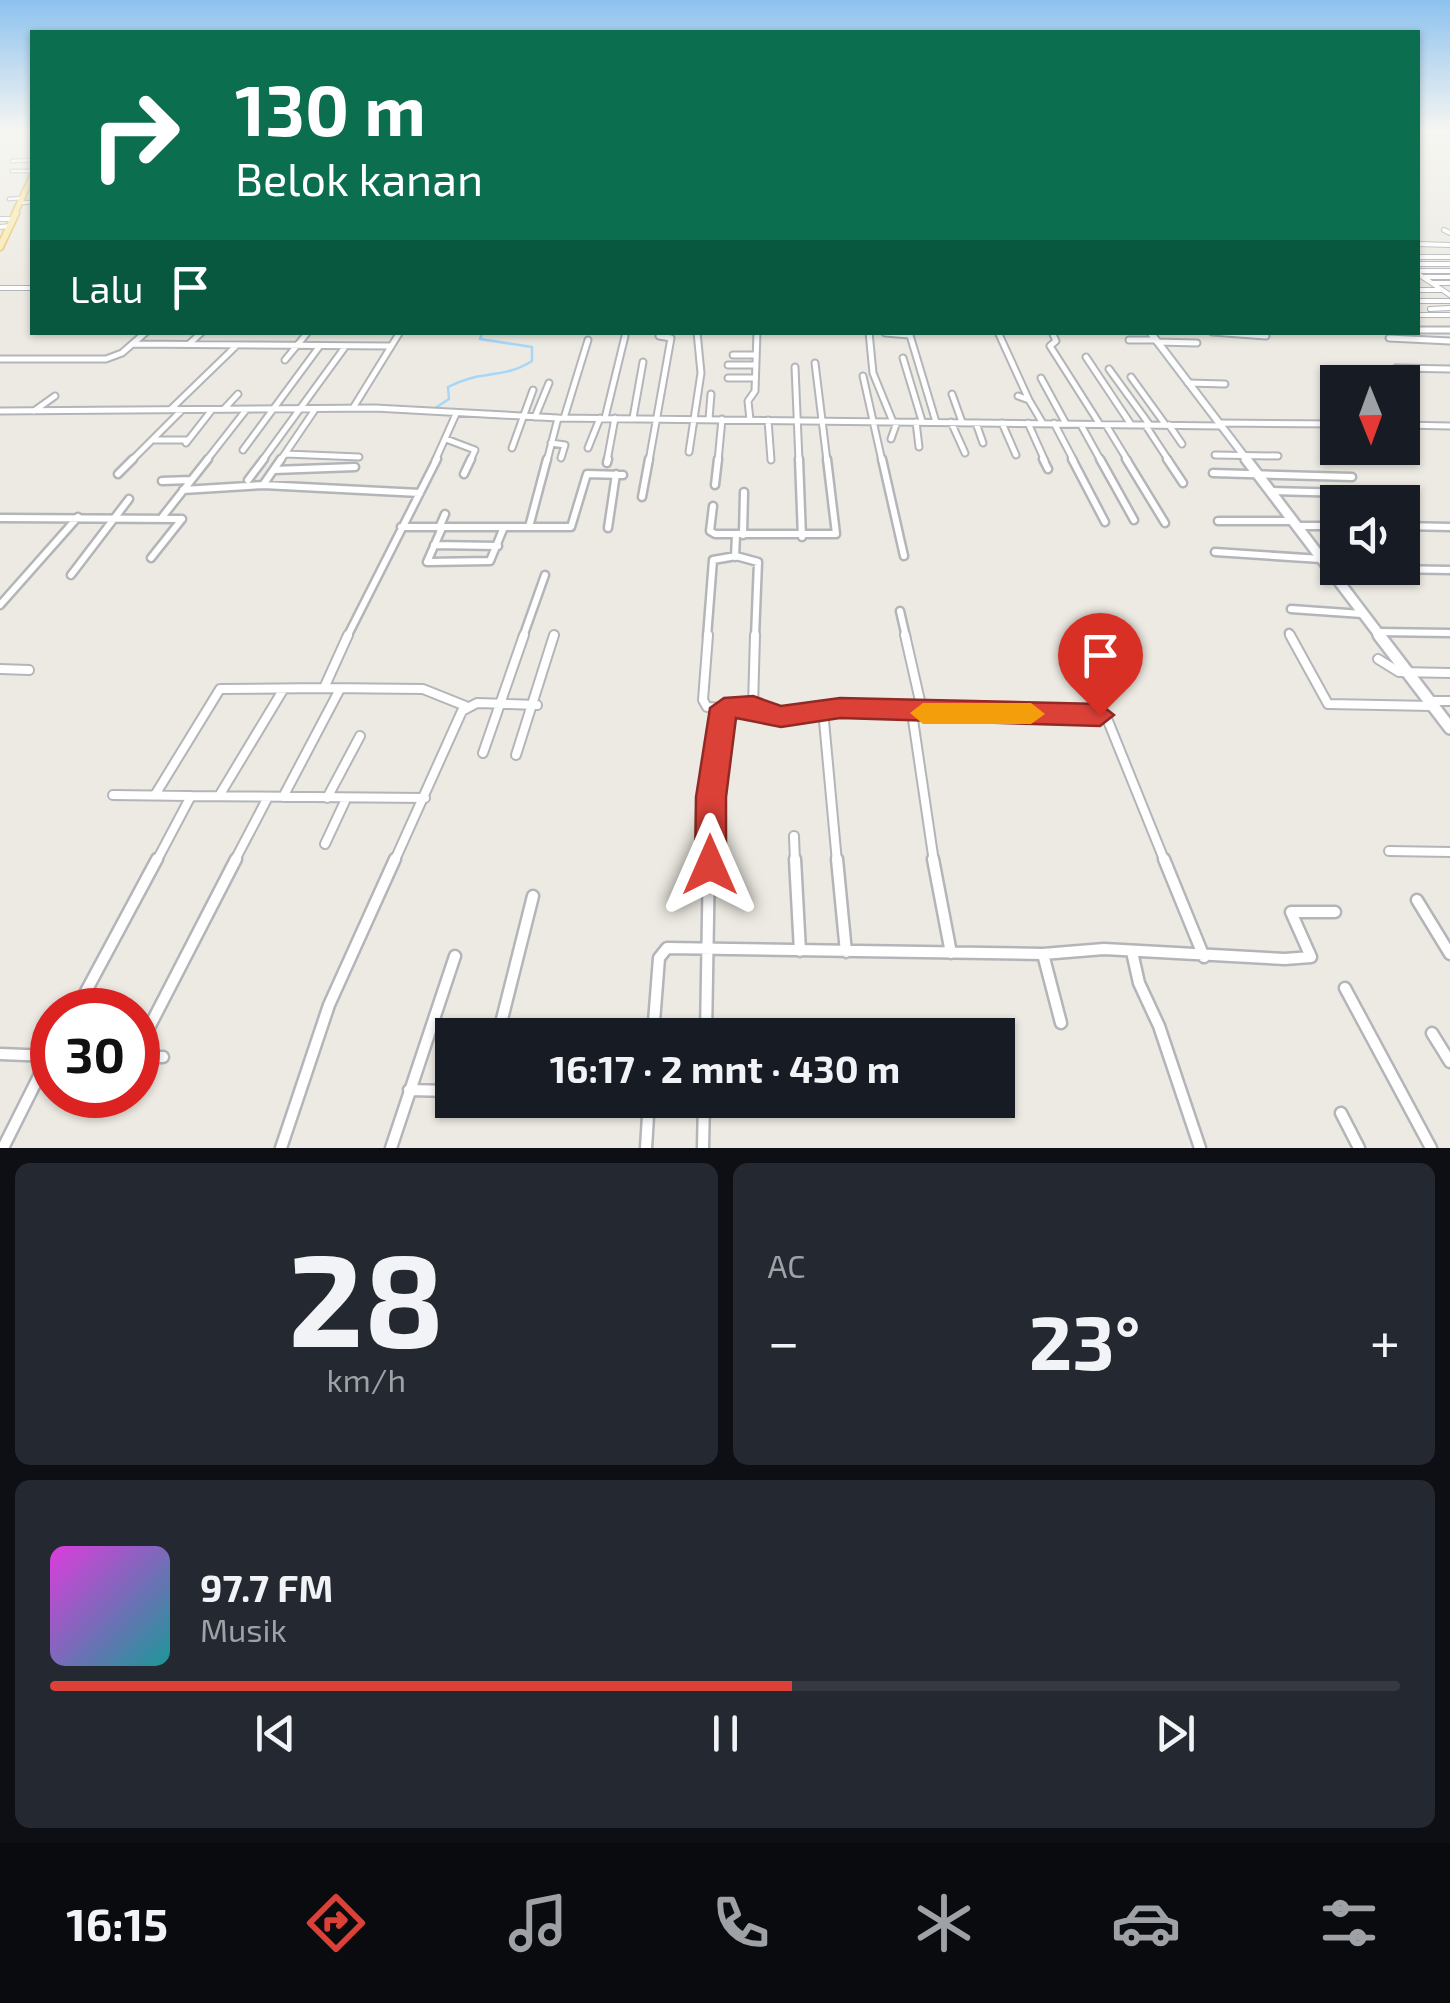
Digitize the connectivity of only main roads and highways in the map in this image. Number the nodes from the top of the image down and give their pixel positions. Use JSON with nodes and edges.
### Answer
{"nodes":[{"id":1,"x":30,"y":186,"type":"edge"},
{"id":2,"x":0,"y":245,"type":"edge"}],
"edges":[{"from":1,"to":2,"type":"main road"}]}
